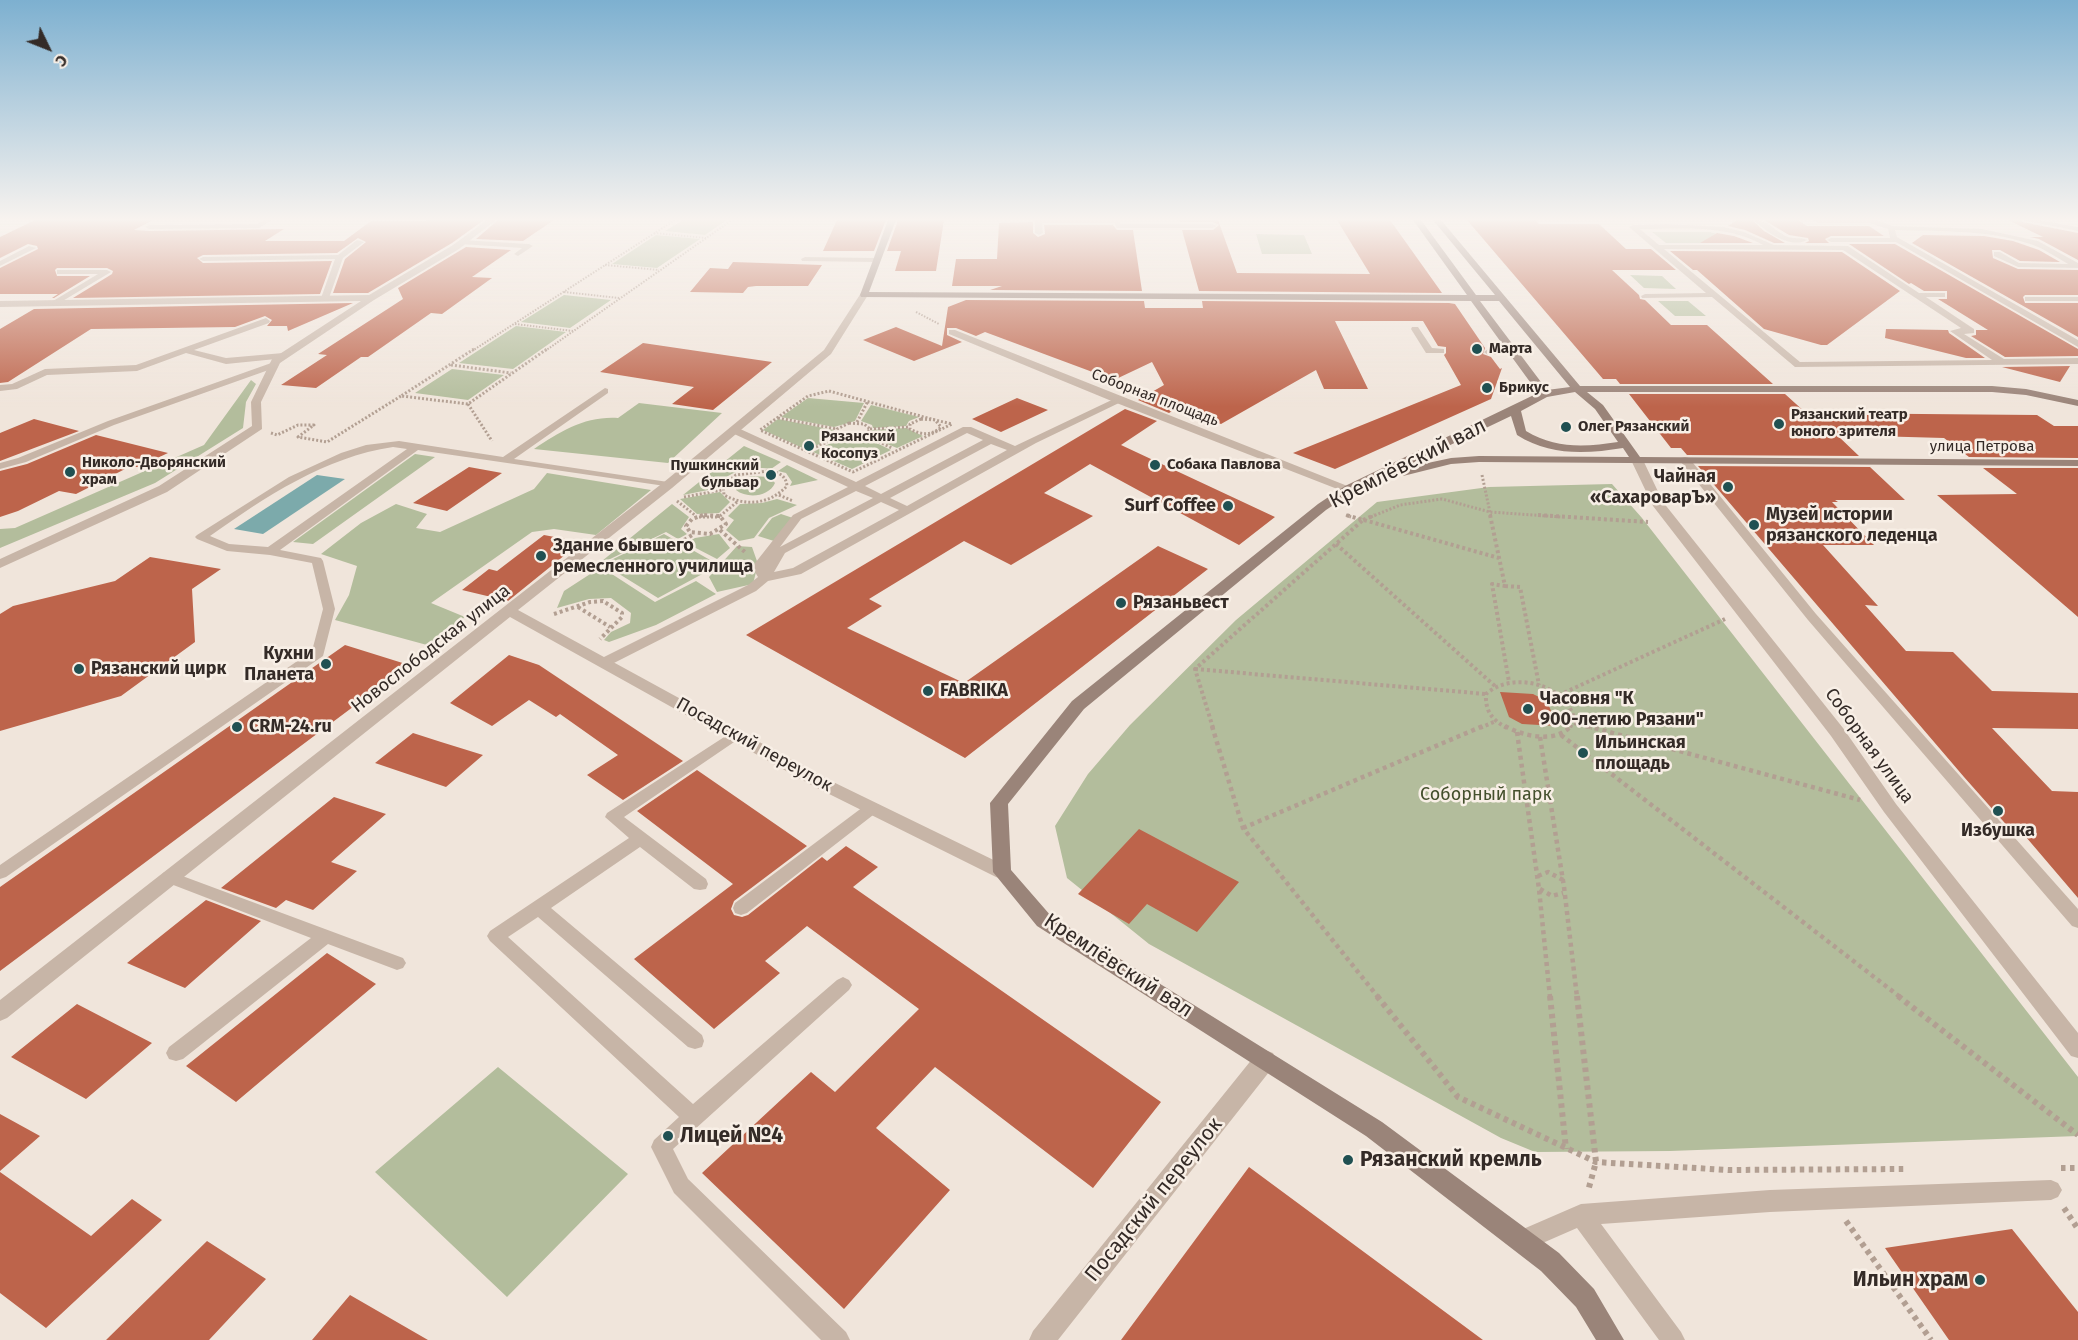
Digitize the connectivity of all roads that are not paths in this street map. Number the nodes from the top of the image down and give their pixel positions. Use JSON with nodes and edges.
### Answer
{"nodes":[{"id":1,"x":90,"y":283,"type":"edge"},
{"id":2,"x":331,"y":283,"type":"edge"},
{"id":3,"x":396,"y":283,"type":"edge"},
{"id":4,"x":869,"y":283,"type":"edge"},
{"id":5,"x":1462,"y":283,"type":"edge"},
{"id":6,"x":1489,"y":283,"type":"edge"},
{"id":7,"x":1699,"y":283,"type":"edge"},
{"id":8,"x":1898,"y":283,"type":"edge"},
{"id":9,"x":1972,"y":283,"type":"edge"},
{"id":10,"x":864,"y":295,"type":"junction"},
{"id":11,"x":1714,"y":295,"type":"junction"},
{"id":12,"x":1917,"y":295,"type":"junction"},
{"id":13,"x":1942,"y":295,"type":"dead end"},
{"id":14,"x":1644,"y":296,"type":"dead end"},
{"id":15,"x":325,"y":298,"type":"junction"},
{"id":16,"x":371,"y":298,"type":"junction"},
{"id":17,"x":1473,"y":298,"type":"junction"},
{"id":18,"x":1502,"y":298,"type":"junction"},
{"id":19,"x":2028,"y":299,"type":"dead end"},
{"id":20,"x":2078,"y":299,"type":"edge"},
{"id":21,"x":56,"y":303,"type":"junction"},
{"id":22,"x":0,"y":304,"type":"edge"},
{"id":23,"x":266,"y":321,"type":"dead end"},
{"id":24,"x":1415,"y":328,"type":"dead end"},
{"id":25,"x":952,"y":332,"type":"dead end"},
{"id":26,"x":2078,"y":344,"type":"edge"},
{"id":27,"x":185,"y":350,"type":"junction"},
{"id":28,"x":1441,"y":351,"type":"dead end"},
{"id":29,"x":1514,"y":351,"type":"junction"},
{"id":30,"x":1488,"y":352,"type":"dead end"},
{"id":31,"x":277,"y":361,"type":"junction"},
{"id":32,"x":2078,"y":361,"type":"edge"},
{"id":33,"x":2002,"y":362,"type":"junction"},
{"id":34,"x":0,"y":388,"type":"edge"},
{"id":35,"x":1577,"y":389,"type":"junction"},
{"id":36,"x":605,"y":392,"type":"dead end"},
{"id":37,"x":1544,"y":394,"type":"junction"},
{"id":38,"x":1118,"y":400,"type":"junction"},
{"id":39,"x":2076,"y":401,"type":"edge"},
{"id":40,"x":1515,"y":411,"type":"junction"},
{"id":41,"x":734,"y":430,"type":"junction"},
{"id":42,"x":991,"y":440,"type":"junction"},
{"id":43,"x":1626,"y":444,"type":"junction"},
{"id":44,"x":416,"y":447,"type":"junction"},
{"id":45,"x":1015,"y":450,"type":"junction"},
{"id":46,"x":1567,"y":453,"type":"junction"},
{"id":47,"x":1637,"y":460,"type":"junction"},
{"id":48,"x":1685,"y":460,"type":"junction"},
{"id":49,"x":504,"y":461,"type":"junction"},
{"id":50,"x":2078,"y":463,"type":"edge"},
{"id":51,"x":0,"y":466,"type":"edge"},
{"id":52,"x":855,"y":486,"type":"junction"},
{"id":53,"x":1349,"y":489,"type":"junction"},
{"id":54,"x":675,"y":492,"type":"junction"},
{"id":55,"x":881,"y":498,"type":"junction"},
{"id":56,"x":907,"y":510,"type":"junction"},
{"id":57,"x":270,"y":551,"type":"junction"},
{"id":58,"x":0,"y":564,"type":"edge"},
{"id":59,"x":764,"y":578,"type":"junction"},
{"id":60,"x":511,"y":612,"type":"junction"},
{"id":61,"x":605,"y":654,"type":"junction"},
{"id":62,"x":735,"y":735,"type":"junction"},
{"id":63,"x":872,"y":808,"type":"junction"},
{"id":64,"x":641,"y":838,"type":"junction"},
{"id":65,"x":1002,"y":872,"type":"junction"},
{"id":66,"x":0,"y":873,"type":"edge"},
{"id":67,"x":169,"y":877,"type":"junction"},
{"id":68,"x":700,"y":884,"type":"dead end"},
{"id":69,"x":538,"y":908,"type":"junction"},
{"id":70,"x":741,"y":908,"type":"dead end"},
{"id":71,"x":2078,"y":921,"type":"edge"},
{"id":72,"x":326,"y":936,"type":"junction"},
{"id":73,"x":398,"y":963,"type":"dead end"},
{"id":74,"x":843,"y":985,"type":"dead end"},
{"id":75,"x":0,"y":1012,"type":"edge"},
{"id":76,"x":695,"y":1041,"type":"dead end"},
{"id":77,"x":2078,"y":1049,"type":"edge"},
{"id":78,"x":176,"y":1053,"type":"dead end"},
{"id":79,"x":1265,"y":1060,"type":"junction"},
{"id":80,"x":693,"y":1117,"type":"junction"},
{"id":81,"x":2051,"y":1190,"type":"dead end"},
{"id":82,"x":1581,"y":1215,"type":"junction"},
{"id":83,"x":1522,"y":1241,"type":"junction"},
{"id":84,"x":1043,"y":1339,"type":"edge"},
{"id":85,"x":838,"y":1340,"type":"edge"},
{"id":86,"x":1611,"y":1340,"type":"edge"},
{"id":87,"x":1673,"y":1340,"type":"edge"}],
"edges":[{"from":1,"to":21,"type":"lane"},
{"from":2,"to":15,"type":"lane"},
{"from":3,"to":16,"type":"street"},
{"from":4,"to":10,"type":"main road"},
{"from":5,"to":17,"type":"main road"},
{"from":6,"to":18,"type":"main road"},
{"from":7,"to":11,"type":"lane"},
{"from":8,"to":12,"type":"lane"},
{"from":9,"to":26,"type":"lane"},
{"from":10,"to":17,"type":"main road"},
{"from":10,"to":41,"type":"street","name":"Новослободская улица"},
{"from":11,"to":14,"type":"lane"},
{"from":11,"to":33,"type":"lane"},
{"from":12,"to":13,"type":"lane"},
{"from":12,"to":33,"type":"lane"},
{"from":15,"to":16,"type":"street"},
{"from":15,"to":21,"type":"street"},
{"from":16,"to":31,"type":"street"},
{"from":17,"to":18,"type":"main road"},
{"from":17,"to":29,"type":"main road"},
{"from":18,"to":35,"type":"main road"},
{"from":19,"to":20,"type":"lane"},
{"from":21,"to":22,"type":"street"},
{"from":23,"to":27,"type":"lane"},
{"from":24,"to":28,"type":"lane"},
{"from":25,"to":38,"type":"street","name":"Соборная площадь"},
{"from":27,"to":31,"type":"lane"},
{"from":27,"to":34,"type":"lane"},
{"from":29,"to":30,"type":"lane"},
{"from":29,"to":37,"type":"main road"},
{"from":31,"to":51,"type":"lane"},
{"from":31,"to":58,"type":"street"},
{"from":32,"to":33,"type":"lane"},
{"from":35,"to":37,"type":"main road"},
{"from":35,"to":39,"type":"main road"},
{"from":35,"to":43,"type":"main road"},
{"from":36,"to":49,"type":"lane"},
{"from":37,"to":40,"type":"main road"},
{"from":38,"to":45,"type":"lane"},
{"from":38,"to":53,"type":"street","name":"Соборная площадь"},
{"from":40,"to":46,"type":"main road"},
{"from":40,"to":53,"type":"main road","name":"Кремлёвский вал"},
{"from":41,"to":52,"type":"lane"},
{"from":41,"to":54,"type":"street","name":"Новослободская улица"},
{"from":42,"to":45,"type":"lane"},
{"from":42,"to":52,"type":"lane"},
{"from":42,"to":55,"type":"lane"},
{"from":43,"to":46,"type":"main road"},
{"from":43,"to":47,"type":"main road"},
{"from":44,"to":49,"type":"lane"},
{"from":44,"to":57,"type":"lane"},
{"from":44,"to":57,"type":"lane"},
{"from":45,"to":56,"type":"lane"},
{"from":46,"to":47,"type":"main road","name":"улица Петрова"},
{"from":46,"to":53,"type":"main road","name":"улица Петрова"},
{"from":47,"to":48,"type":"main road","name":"улица Петрова"},
{"from":47,"to":77,"type":"street","name":"Соборная улица"},
{"from":48,"to":50,"type":"main road","name":"улица Петрова"},
{"from":48,"to":71,"type":"lane"},
{"from":49,"to":54,"type":"lane"},
{"from":52,"to":55,"type":"lane"},
{"from":52,"to":59,"type":"lane"},
{"from":53,"to":65,"type":"main road","name":"Кремлёвский вал"},
{"from":54,"to":60,"type":"street","name":"Новослободская улица"},
{"from":55,"to":56,"type":"lane"},
{"from":55,"to":59,"type":"lane"},
{"from":56,"to":59,"type":"lane"},
{"from":57,"to":66,"type":"lane"},
{"from":59,"to":61,"type":"lane"},
{"from":60,"to":61,"type":"street","name":"Посадский переулок"},
{"from":60,"to":67,"type":"street","name":"Новослободская улица"},
{"from":61,"to":62,"type":"street","name":"Посадский переулок"},
{"from":62,"to":63,"type":"street","name":"Посадский переулок"},
{"from":62,"to":64,"type":"lane"},
{"from":63,"to":65,"type":"street","name":"Посадский переулок"},
{"from":63,"to":70,"type":"lane"},
{"from":64,"to":68,"type":"lane"},
{"from":64,"to":69,"type":"lane"},
{"from":65,"to":79,"type":"main road","name":"Кремлёвский вал"},
{"from":67,"to":72,"type":"lane"},
{"from":67,"to":75,"type":"street","name":"Новослободская улица"},
{"from":69,"to":76,"type":"lane"},
{"from":69,"to":80,"type":"lane"},
{"from":72,"to":73,"type":"lane"},
{"from":72,"to":78,"type":"lane"},
{"from":74,"to":80,"type":"lane"},
{"from":79,"to":83,"type":"main road","name":"Кремлёвский вал"},
{"from":79,"to":84,"type":"street","name":"Посадский переулок"},
{"from":80,"to":85,"type":"lane"},
{"from":81,"to":82,"type":"lane"},
{"from":82,"to":83,"type":"lane"},
{"from":82,"to":87,"type":"lane"},
{"from":83,"to":86,"type":"main road","name":"Кремлёвский вал"}]}
